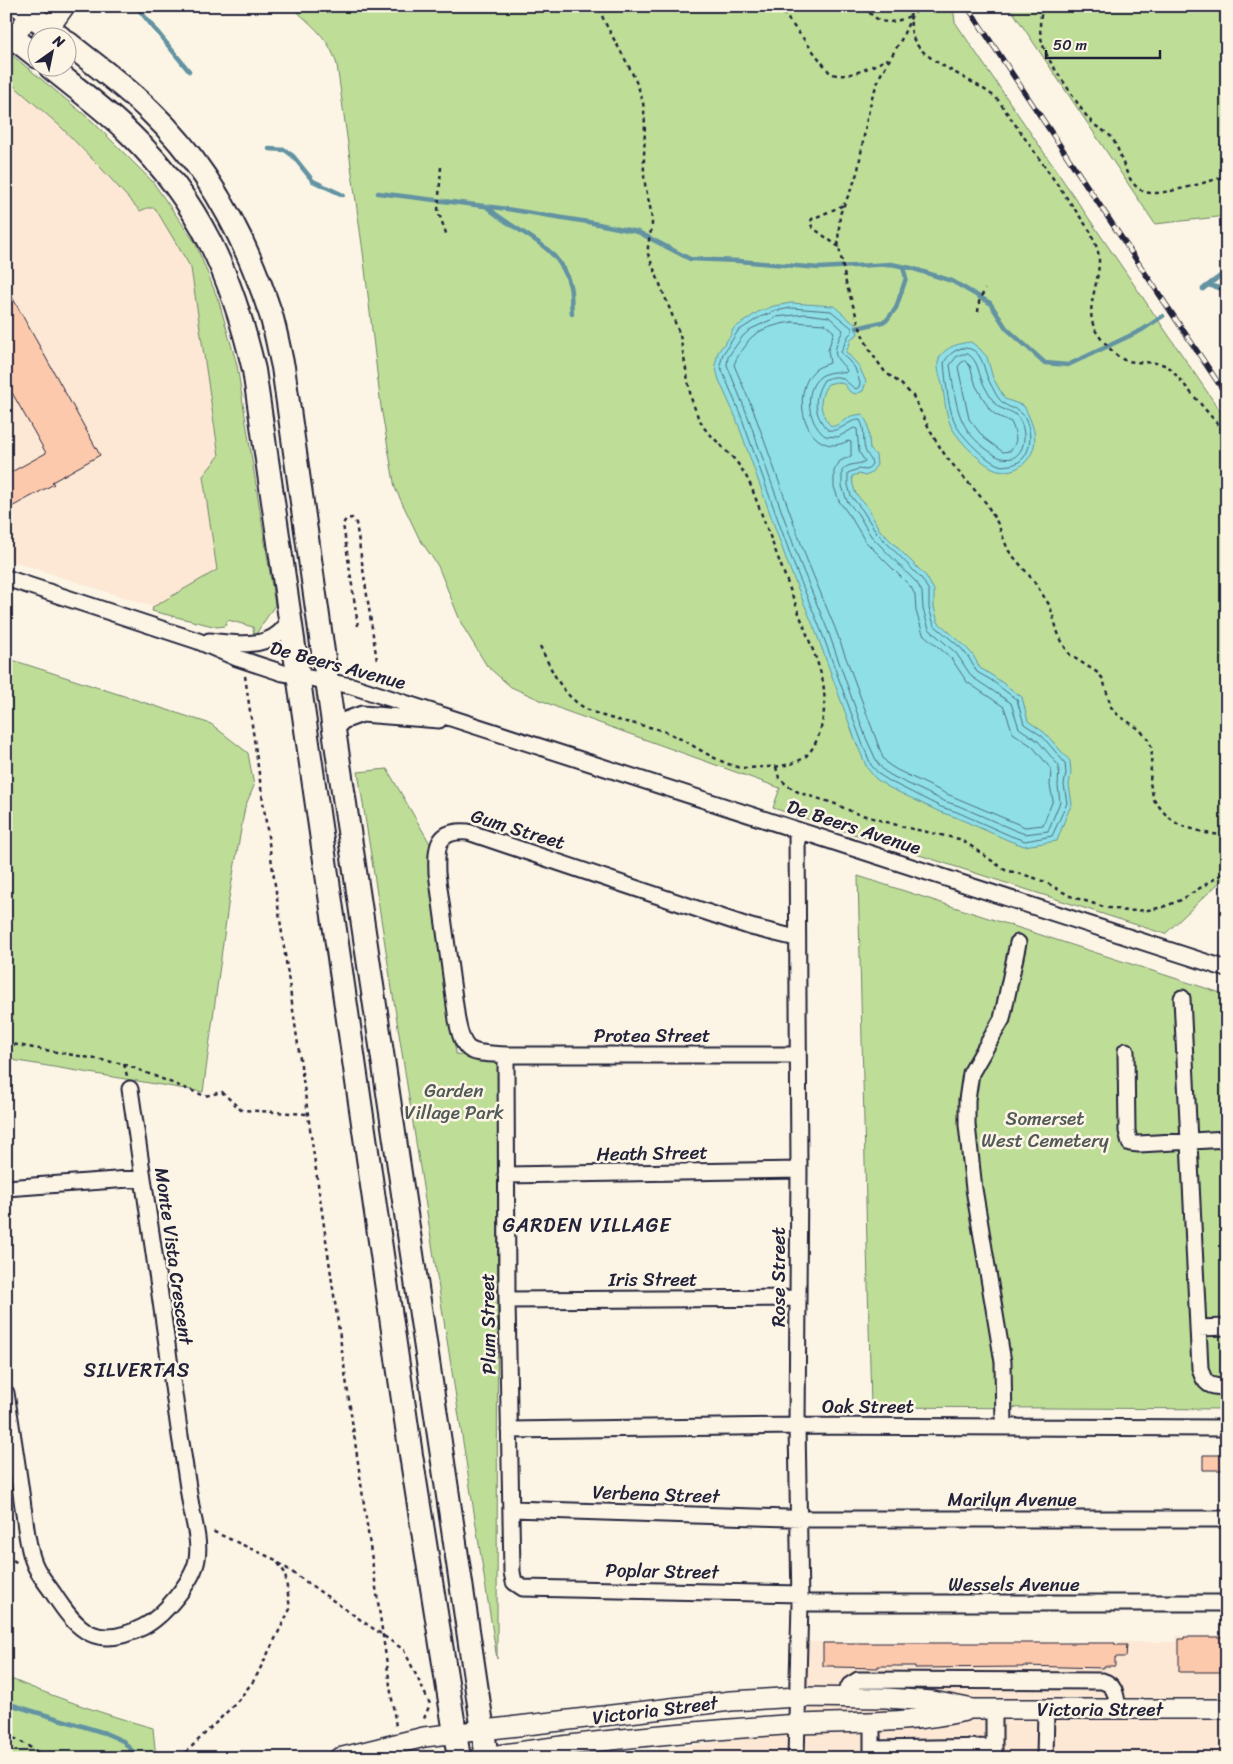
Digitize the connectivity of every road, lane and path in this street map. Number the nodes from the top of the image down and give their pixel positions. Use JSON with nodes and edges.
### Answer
{"nodes":[{"id":1,"x":65,"y":6,"type":"edge"},
{"id":2,"x":598,"y":6,"type":"edge"},
{"id":3,"x":778,"y":6,"type":"edge"},
{"id":4,"x":864,"y":6,"type":"edge"},
{"id":5,"x":908,"y":6,"type":"edge"},
{"id":6,"x":924,"y":6,"type":"edge"},
{"id":7,"x":1042,"y":6,"type":"edge"},
{"id":8,"x":29,"y":9,"type":"edge"},
{"id":9,"x":912,"y":15,"type":"junction"},
{"id":10,"x":37,"y":28,"type":"edge"},
{"id":11,"x":52,"y":28,"type":"edge"},
{"id":12,"x":9,"y":35,"type":"edge"},
{"id":13,"x":28,"y":39,"type":"edge"},
{"id":14,"x":78,"y":51,"type":"edge"},
{"id":15,"x":889,"y":59,"type":"junction"},
{"id":16,"x":64,"y":78,"type":"edge"},
{"id":17,"x":441,"y":167,"type":"dead end"},
{"id":18,"x":1227,"y":176,"type":"edge"},
{"id":19,"x":844,"y":205,"type":"junction"},
{"id":20,"x":447,"y":236,"type":"dead end"},
{"id":21,"x":839,"y":247,"type":"junction"},
{"id":22,"x":985,"y":289,"type":"dead end"},
{"id":23,"x":978,"y":312,"type":"dead end"},
{"id":24,"x":1227,"y":435,"type":"edge"},
{"id":25,"x":6,"y":578,"type":"edge"},
{"id":26,"x":289,"y":621,"type":"junction"},
{"id":27,"x":358,"y":626,"type":"dead end"},
{"id":28,"x":198,"y":641,"type":"junction"},
{"id":29,"x":540,"y":646,"type":"dead end"},
{"id":30,"x":243,"y":659,"type":"junction"},
{"id":31,"x":377,"y":661,"type":"dead end"},
{"id":32,"x":297,"y":676,"type":"junction"},
{"id":33,"x":327,"y":681,"type":"junction"},
{"id":34,"x":470,"y":723,"type":"junction"},
{"id":35,"x":334,"y":730,"type":"junction"},
{"id":36,"x":776,"y":767,"type":"junction"},
{"id":37,"x":797,"y":830,"type":"junction"},
{"id":38,"x":1227,"y":836,"type":"edge"},
{"id":39,"x":1227,"y":871,"type":"edge"},
{"id":40,"x":796,"y":938,"type":"junction"},
{"id":41,"x":1018,"y":943,"type":"dead end"},
{"id":42,"x":1227,"y":968,"type":"edge"},
{"id":43,"x":1182,"y":998,"type":"dead end"},
{"id":44,"x":6,"y":1043,"type":"edge"},
{"id":45,"x":1126,"y":1051,"type":"dead end"},
{"id":46,"x":506,"y":1055,"type":"junction"},
{"id":47,"x":798,"y":1055,"type":"junction"},
{"id":48,"x":124,"y":1064,"type":"junction"},
{"id":49,"x":130,"y":1089,"type":"joint"},
{"id":50,"x":308,"y":1114,"type":"junction"},
{"id":51,"x":1227,"y":1139,"type":"edge"},
{"id":52,"x":1189,"y":1141,"type":"junction"},
{"id":53,"x":799,"y":1170,"type":"junction"},
{"id":54,"x":506,"y":1175,"type":"junction"},
{"id":55,"x":143,"y":1178,"type":"junction"},
{"id":56,"x":6,"y":1188,"type":"edge"},
{"id":57,"x":798,"y":1298,"type":"junction"},
{"id":58,"x":508,"y":1300,"type":"junction"},
{"id":59,"x":1227,"y":1327,"type":"edge"},
{"id":60,"x":1198,"y":1328,"type":"junction"},
{"id":61,"x":1227,"y":1387,"type":"edge"},
{"id":62,"x":6,"y":1393,"type":"edge"},
{"id":63,"x":797,"y":1426,"type":"junction"},
{"id":64,"x":1004,"y":1427,"type":"junction"},
{"id":65,"x":1227,"y":1428,"type":"edge"},
{"id":66,"x":509,"y":1430,"type":"junction"},
{"id":67,"x":512,"y":1509,"type":"junction"},
{"id":68,"x":798,"y":1518,"type":"junction"},
{"id":69,"x":1227,"y":1519,"type":"edge"},
{"id":70,"x":196,"y":1531,"type":"junction"},
{"id":71,"x":276,"y":1560,"type":"junction"},
{"id":72,"x":523,"y":1588,"type":"joint"},
{"id":73,"x":800,"y":1599,"type":"junction"},
{"id":74,"x":1227,"y":1603,"type":"edge"},
{"id":75,"x":382,"y":1634,"type":"junction"},
{"id":76,"x":798,"y":1697,"type":"junction"},
{"id":77,"x":842,"y":1698,"type":"junction"},
{"id":78,"x":973,"y":1709,"type":"junction"},
{"id":79,"x":994,"y":1709,"type":"junction"},
{"id":80,"x":1118,"y":1709,"type":"junction"},
{"id":81,"x":1227,"y":1709,"type":"edge"},
{"id":82,"x":1046,"y":1710,"type":"junction"},
{"id":83,"x":872,"y":1722,"type":"junction"},
{"id":84,"x":797,"y":1724,"type":"junction"},
{"id":85,"x":483,"y":1731,"type":"junction"},
{"id":86,"x":455,"y":1734,"type":"junction"},
{"id":87,"x":6,"y":1736,"type":"edge"},
{"id":88,"x":424,"y":1737,"type":"junction"},
{"id":89,"x":398,"y":1743,"type":"junction"},
{"id":90,"x":994,"y":1752,"type":"edge"},
{"id":91,"x":873,"y":1754,"type":"edge"},
{"id":92,"x":485,"y":1757,"type":"edge"},
{"id":93,"x":48,"y":1758,"type":"edge"},
{"id":94,"x":180,"y":1758,"type":"edge"},
{"id":95,"x":340,"y":1758,"type":"edge"},
{"id":96,"x":459,"y":1758,"type":"edge"},
{"id":97,"x":796,"y":1758,"type":"edge"},
{"id":98,"x":1045,"y":1758,"type":"edge"}],
"edges":[{"from":1,"to":11,"type":"main road"},
{"from":2,"to":36,"type":"path"},
{"from":3,"to":15,"type":"path"},
{"from":4,"to":9,"type":"path"},
{"from":5,"to":9,"type":"path"},
{"from":6,"to":9,"type":"path"},
{"from":7,"to":18,"type":"path"},
{"from":8,"to":10,"type":"highway"},
{"from":8,"to":12,"type":"main road"},
{"from":9,"to":15,"type":"path"},
{"from":9,"to":24,"type":"path"},
{"from":12,"to":13,"type":"highway"},
{"from":14,"to":33,"type":"highway"},
{"from":15,"to":19,"type":"path"},
{"from":16,"to":26,"type":"highway"},
{"from":17,"to":20,"type":"path"},
{"from":19,"to":21,"type":"path"},
{"from":19,"to":21,"type":"path"},
{"from":21,"to":38,"type":"path"},
{"from":22,"to":23,"type":"path"},
{"from":25,"to":28,"type":"street","name":"De Beers Avenue"},
{"from":26,"to":28,"type":"street","name":"De Beers Avenue"},
{"from":26,"to":32,"type":"highway"},
{"from":27,"to":31,"type":"path"},
{"from":28,"to":30,"type":"street","name":"De Beers Avenue"},
{"from":29,"to":36,"type":"path"},
{"from":30,"to":32,"type":"street","name":"De Beers Avenue"},
{"from":30,"to":50,"type":"path"},
{"from":32,"to":33,"type":"street","name":"De Beers Avenue"},
{"from":32,"to":86,"type":"highway"},
{"from":33,"to":34,"type":"street","name":"De Beers Avenue"},
{"from":33,"to":35,"type":"highway"},
{"from":34,"to":35,"type":"street","name":"De Beers Avenue"},
{"from":34,"to":37,"type":"street","name":"De Beers Avenue"},
{"from":35,"to":85,"type":"highway"},
{"from":36,"to":39,"type":"path"},
{"from":37,"to":40,"type":"street","name":"Rose Street"},
{"from":37,"to":42,"type":"street","name":"De Beers Avenue"},
{"from":40,"to":46,"type":"street","name":"Gum Street"},
{"from":40,"to":47,"type":"street","name":"Rose Street"},
{"from":41,"to":64,"type":"street"},
{"from":43,"to":52,"type":"street"},
{"from":44,"to":48,"type":"path"},
{"from":45,"to":52,"type":"street"},
{"from":46,"to":47,"type":"street","name":"Protea Street"},
{"from":46,"to":54,"type":"street","name":"Plum Street"},
{"from":47,"to":53,"type":"street","name":"Rose Street"},
{"from":48,"to":49,"type":"path"},
{"from":48,"to":50,"type":"path"},
{"from":49,"to":55,"type":"street","name":"Monte Vista Crescent"},
{"from":50,"to":75,"type":"path"},
{"from":51,"to":52,"type":"street"},
{"from":52,"to":60,"type":"street"},
{"from":53,"to":54,"type":"street","name":"Heath Street"},
{"from":53,"to":57,"type":"street","name":"Rose Street"},
{"from":54,"to":58,"type":"street","name":"Plum Street"},
{"from":55,"to":56,"type":"street"},
{"from":55,"to":70,"type":"street","name":"Monte Vista Crescent"},
{"from":57,"to":58,"type":"street","name":"Iris Street"},
{"from":57,"to":63,"type":"street","name":"Rose Street"},
{"from":58,"to":66,"type":"street","name":"Plum Street"},
{"from":59,"to":60,"type":"street"},
{"from":60,"to":61,"type":"street"},
{"from":62,"to":70,"type":"street","name":"Monte Vista Crescent"},
{"from":63,"to":64,"type":"street","name":"Oak Street"},
{"from":63,"to":66,"type":"street","name":"Oak Street"},
{"from":63,"to":68,"type":"street","name":"Rose Street"},
{"from":64,"to":65,"type":"street","name":"Oak Street"},
{"from":66,"to":67,"type":"street","name":"Plum Street"},
{"from":67,"to":68,"type":"street","name":"Verbena Street"},
{"from":67,"to":72,"type":"street","name":"Plum Street"},
{"from":68,"to":69,"type":"street","name":"Marilyn Avenue"},
{"from":68,"to":73,"type":"street","name":"Rose Street"},
{"from":70,"to":71,"type":"path"},
{"from":71,"to":75,"type":"path"},
{"from":71,"to":94,"type":"path"},
{"from":72,"to":73,"type":"street","name":"Poplar Street"},
{"from":73,"to":74,"type":"street","name":"Wessels Avenue"},
{"from":73,"to":76,"type":"street","name":"Rose Street"},
{"from":75,"to":88,"type":"path"},
{"from":75,"to":89,"type":"path"},
{"from":76,"to":77,"type":"main road","name":"Victoria Street"},
{"from":76,"to":84,"type":"street","name":"Rose Street"},
{"from":76,"to":85,"type":"main road","name":"Victoria Street"},
{"from":77,"to":78,"type":"main road","name":"Victoria Street"},
{"from":77,"to":80,"type":"street"},
{"from":78,"to":79,"type":"main road","name":"Victoria Street"},
{"from":78,"to":83,"type":"main road","name":"Victoria Street"},
{"from":79,"to":82,"type":"main road","name":"Victoria Street"},
{"from":79,"to":90,"type":"street"},
{"from":80,"to":81,"type":"main road","name":"Victoria Street"},
{"from":80,"to":82,"type":"main road","name":"Victoria Street"},
{"from":82,"to":98,"type":"street"},
{"from":83,"to":84,"type":"main road","name":"Victoria Street"},
{"from":83,"to":91,"type":"street"},
{"from":84,"to":92,"type":"main road","name":"Victoria Street"},
{"from":84,"to":97,"type":"street","name":"Rose Street"},
{"from":85,"to":86,"type":"main road","name":"Victoria Street"},
{"from":85,"to":92,"type":"highway"},
{"from":86,"to":88,"type":"main road","name":"Victoria Street"},
{"from":86,"to":96,"type":"highway"},
{"from":87,"to":93,"type":"path"},
{"from":88,"to":89,"type":"main road","name":"Victoria Street"},
{"from":89,"to":95,"type":"main road","name":"Victoria Street"},
{"from":90,"to":91,"type":"street"}]}
